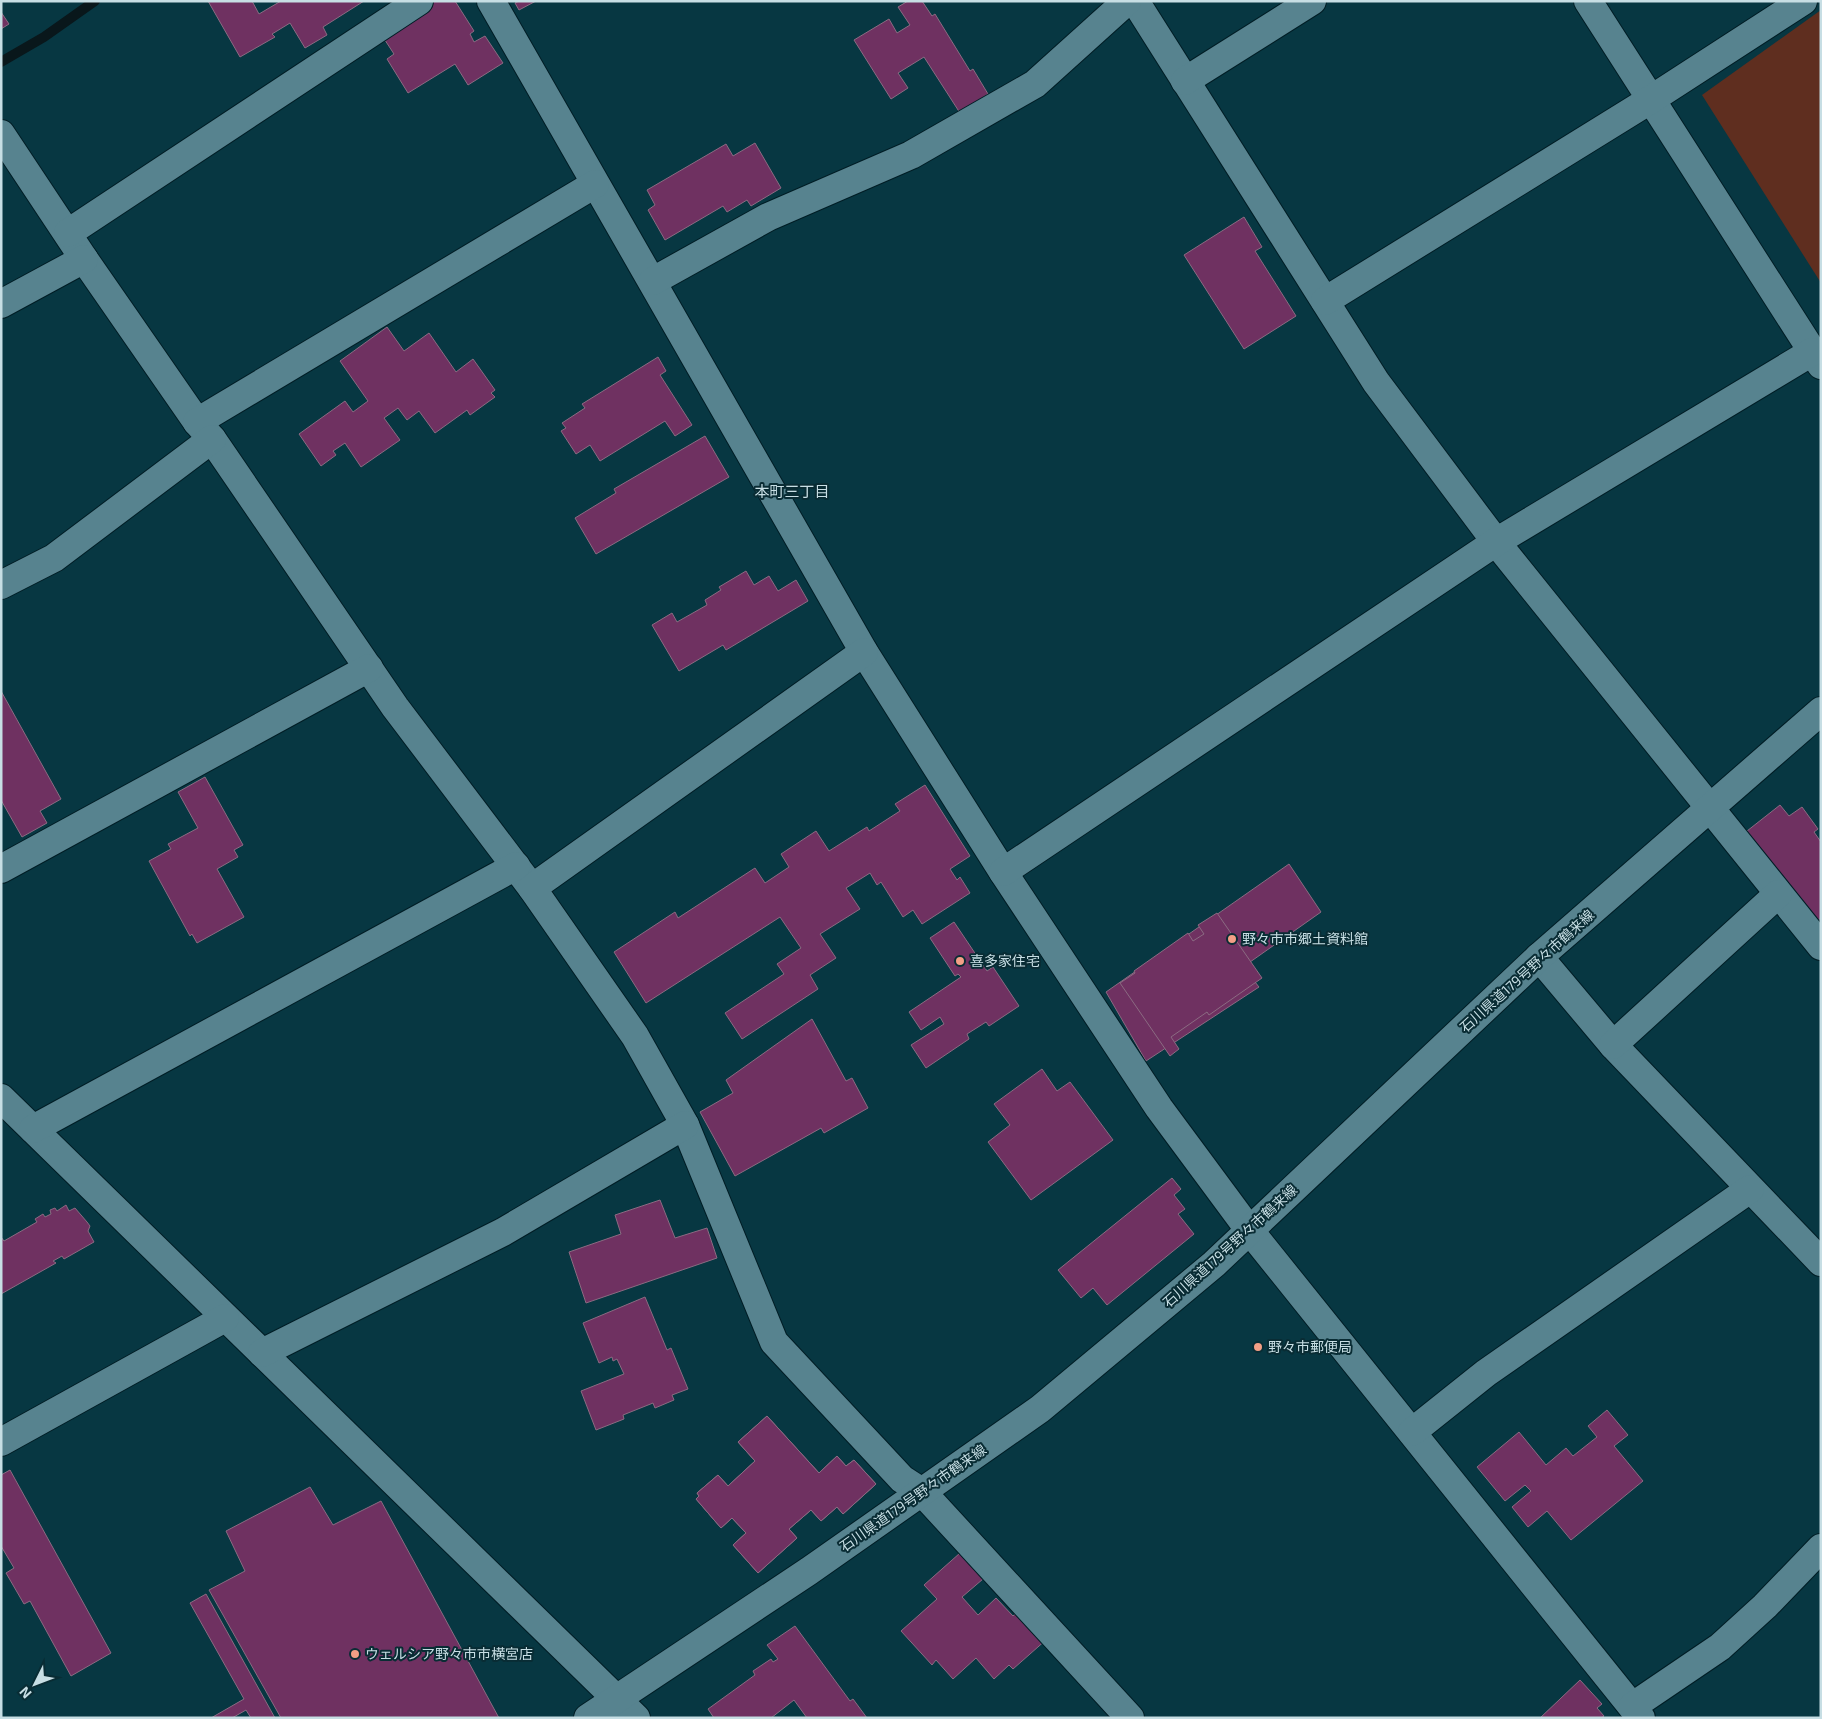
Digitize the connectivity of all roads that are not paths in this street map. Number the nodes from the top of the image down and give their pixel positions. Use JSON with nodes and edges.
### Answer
{"nodes":[{"id":1,"x":419,"y":1,"type":"edge"},
{"id":2,"x":491,"y":1,"type":"edge"},
{"id":3,"x":1127,"y":1,"type":"edge"},
{"id":4,"x":1134,"y":1,"type":"edge"},
{"id":5,"x":1312,"y":1,"type":"edge"},
{"id":6,"x":1588,"y":1,"type":"edge"},
{"id":7,"x":1803,"y":1,"type":"edge"},
{"id":8,"x":1185,"y":81,"type":"junction"},
{"id":9,"x":1650,"y":100,"type":"junction"},
{"id":10,"x":1,"y":134,"type":"edge"},
{"id":11,"x":595,"y":184,"type":"junction"},
{"id":12,"x":68,"y":233,"type":"junction"},
{"id":13,"x":84,"y":258,"type":"junction"},
{"id":14,"x":653,"y":281,"type":"junction"},
{"id":15,"x":1325,"y":301,"type":"junction"},
{"id":16,"x":1,"y":304,"type":"edge"},
{"id":17,"x":1816,"y":359,"type":"edge"},
{"id":18,"x":205,"y":431,"type":"junction"},
{"id":19,"x":1496,"y":542,"type":"junction"},
{"id":20,"x":1,"y":585,"type":"edge"},
{"id":21,"x":864,"y":652,"type":"junction"},
{"id":22,"x":369,"y":668,"type":"junction"},
{"id":23,"x":1821,"y":711,"type":"edge"},
{"id":24,"x":1710,"y":810,"type":"junction"},
{"id":25,"x":516,"y":866,"type":"junction"},
{"id":26,"x":1,"y":869,"type":"edge"},
{"id":27,"x":1003,"y":872,"type":"junction"},
{"id":28,"x":532,"y":888,"type":"junction"},
{"id":29,"x":1778,"y":894,"type":"junction"},
{"id":30,"x":1821,"y":946,"type":"edge"},
{"id":31,"x":1539,"y":957,"type":"junction"},
{"id":32,"x":1613,"y":1045,"type":"junction"},
{"id":33,"x":1,"y":1098,"type":"edge"},
{"id":34,"x":685,"y":1125,"type":"junction"},
{"id":35,"x":33,"y":1129,"type":"junction"},
{"id":36,"x":1750,"y":1189,"type":"junction"},
{"id":37,"x":1250,"y":1231,"type":"junction"},
{"id":38,"x":1821,"y":1262,"type":"edge"},
{"id":39,"x":225,"y":1318,"type":"junction"},
{"id":40,"x":262,"y":1353,"type":"junction"},
{"id":41,"x":1412,"y":1432,"type":"junction"},
{"id":42,"x":1,"y":1442,"type":"edge"},
{"id":43,"x":922,"y":1492,"type":"junction"},
{"id":44,"x":1821,"y":1548,"type":"edge"},
{"id":45,"x":620,"y":1708,"type":"edge"},
{"id":46,"x":1637,"y":1712,"type":"edge"},
{"id":47,"x":588,"y":1718,"type":"edge"},
{"id":48,"x":636,"y":1718,"type":"edge"},
{"id":49,"x":1130,"y":1718,"type":"edge"}],
"edges":[{"from":1,"to":12,"type":"street"},
{"from":2,"to":11,"type":"street"},
{"from":3,"to":14,"type":"street"},
{"from":4,"to":8,"type":"street"},
{"from":5,"to":8,"type":"street"},
{"from":6,"to":9,"type":"street"},
{"from":7,"to":9,"type":"street"},
{"from":8,"to":15,"type":"street"},
{"from":9,"to":15,"type":"street"},
{"from":9,"to":17,"type":"street"},
{"from":10,"to":12,"type":"street"},
{"from":11,"to":14,"type":"street"},
{"from":11,"to":18,"type":"street"},
{"from":12,"to":13,"type":"street"},
{"from":13,"to":16,"type":"street"},
{"from":13,"to":18,"type":"street"},
{"from":14,"to":21,"type":"street"},
{"from":15,"to":19,"type":"street"},
{"from":17,"to":19,"type":"street"},
{"from":18,"to":20,"type":"street"},
{"from":18,"to":22,"type":"street"},
{"from":19,"to":24,"type":"street"},
{"from":19,"to":27,"type":"street"},
{"from":21,"to":27,"type":"street"},
{"from":21,"to":28,"type":"street"},
{"from":22,"to":25,"type":"street"},
{"from":22,"to":26,"type":"street"},
{"from":23,"to":24,"type":"street","name":"石川県道179号野々市鶴来線"},
{"from":24,"to":29,"type":"street"},
{"from":24,"to":31,"type":"street","name":"石川県道179号野々市鶴来線"},
{"from":25,"to":28,"type":"street"},
{"from":25,"to":35,"type":"street"},
{"from":27,"to":37,"type":"street"},
{"from":28,"to":34,"type":"street"},
{"from":29,"to":30,"type":"street"},
{"from":29,"to":32,"type":"street"},
{"from":31,"to":32,"type":"street"},
{"from":31,"to":37,"type":"street","name":"石川県道179号野々市鶴来線"},
{"from":32,"to":36,"type":"street"},
{"from":33,"to":35,"type":"street"},
{"from":34,"to":40,"type":"street"},
{"from":34,"to":43,"type":"street"},
{"from":35,"to":39,"type":"street"},
{"from":36,"to":38,"type":"street"},
{"from":36,"to":41,"type":"street"},
{"from":37,"to":41,"type":"street"},
{"from":37,"to":43,"type":"street","name":"石川県道179号野々市鶴来線"},
{"from":39,"to":40,"type":"street"},
{"from":39,"to":42,"type":"street"},
{"from":40,"to":45,"type":"street"},
{"from":41,"to":46,"type":"street"},
{"from":43,"to":45,"type":"street","name":"石川県道179号野々市鶴来線"},
{"from":43,"to":49,"type":"street"},
{"from":44,"to":46,"type":"street"},
{"from":45,"to":47,"type":"street","name":"石川県道179号野々市鶴来線"},
{"from":45,"to":48,"type":"street"}]}
